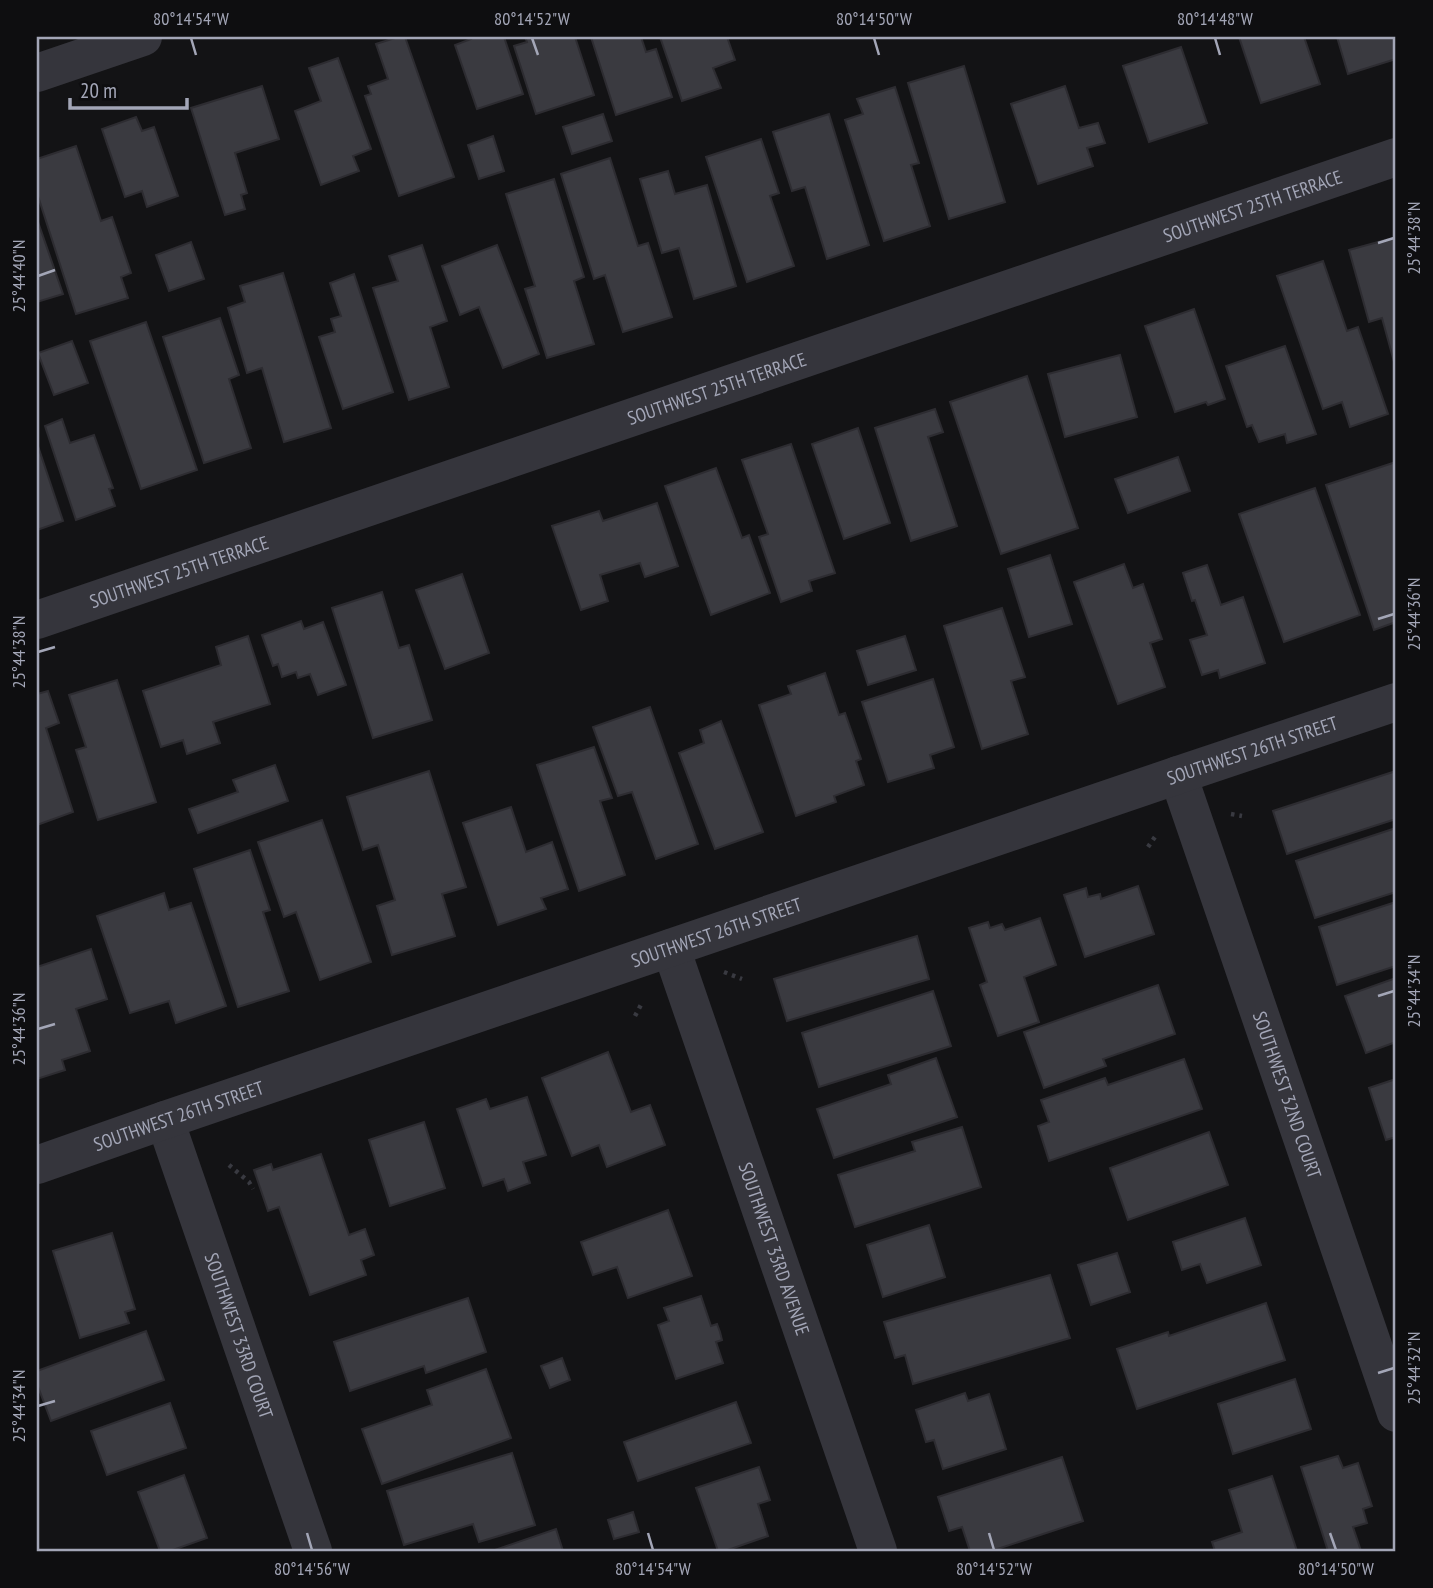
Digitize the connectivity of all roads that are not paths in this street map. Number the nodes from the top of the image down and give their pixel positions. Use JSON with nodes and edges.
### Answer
{"nodes":[{"id":1,"x":143,"y":37,"type":"edge"},
{"id":2,"x":37,"y":73,"type":"edge"},
{"id":3,"x":1396,"y":157,"type":"edge"},
{"id":4,"x":37,"y":620,"type":"edge"},
{"id":5,"x":1396,"y":702,"type":"edge"},
{"id":6,"x":1178,"y":775,"type":"junction"},
{"id":7,"x":671,"y":948,"type":"junction"},
{"id":8,"x":165,"y":1120,"type":"junction"},
{"id":9,"x":37,"y":1166,"type":"edge"},
{"id":10,"x":1396,"y":1413,"type":"edge"},
{"id":11,"x":313,"y":1551,"type":"edge"},
{"id":12,"x":878,"y":1551,"type":"edge"}],
"edges":[{"from":1,"to":2,"type":"street"},
{"from":3,"to":4,"type":"street","name":"SOUTHWEST 25TH TERRACE"},
{"from":5,"to":6,"type":"street","name":"SOUTHWEST 26TH STREET"},
{"from":6,"to":7,"type":"street","name":"SOUTHWEST 26TH STREET"},
{"from":6,"to":10,"type":"street","name":"SOUTHWEST 32ND COURT"},
{"from":7,"to":8,"type":"street","name":"SOUTHWEST 26TH STREET"},
{"from":7,"to":12,"type":"street","name":"SOUTHWEST 33RD AVENUE"},
{"from":8,"to":9,"type":"street","name":"SOUTHWEST 26TH STREET"},
{"from":8,"to":11,"type":"street","name":"SOUTHWEST 33RD COURT"}]}
